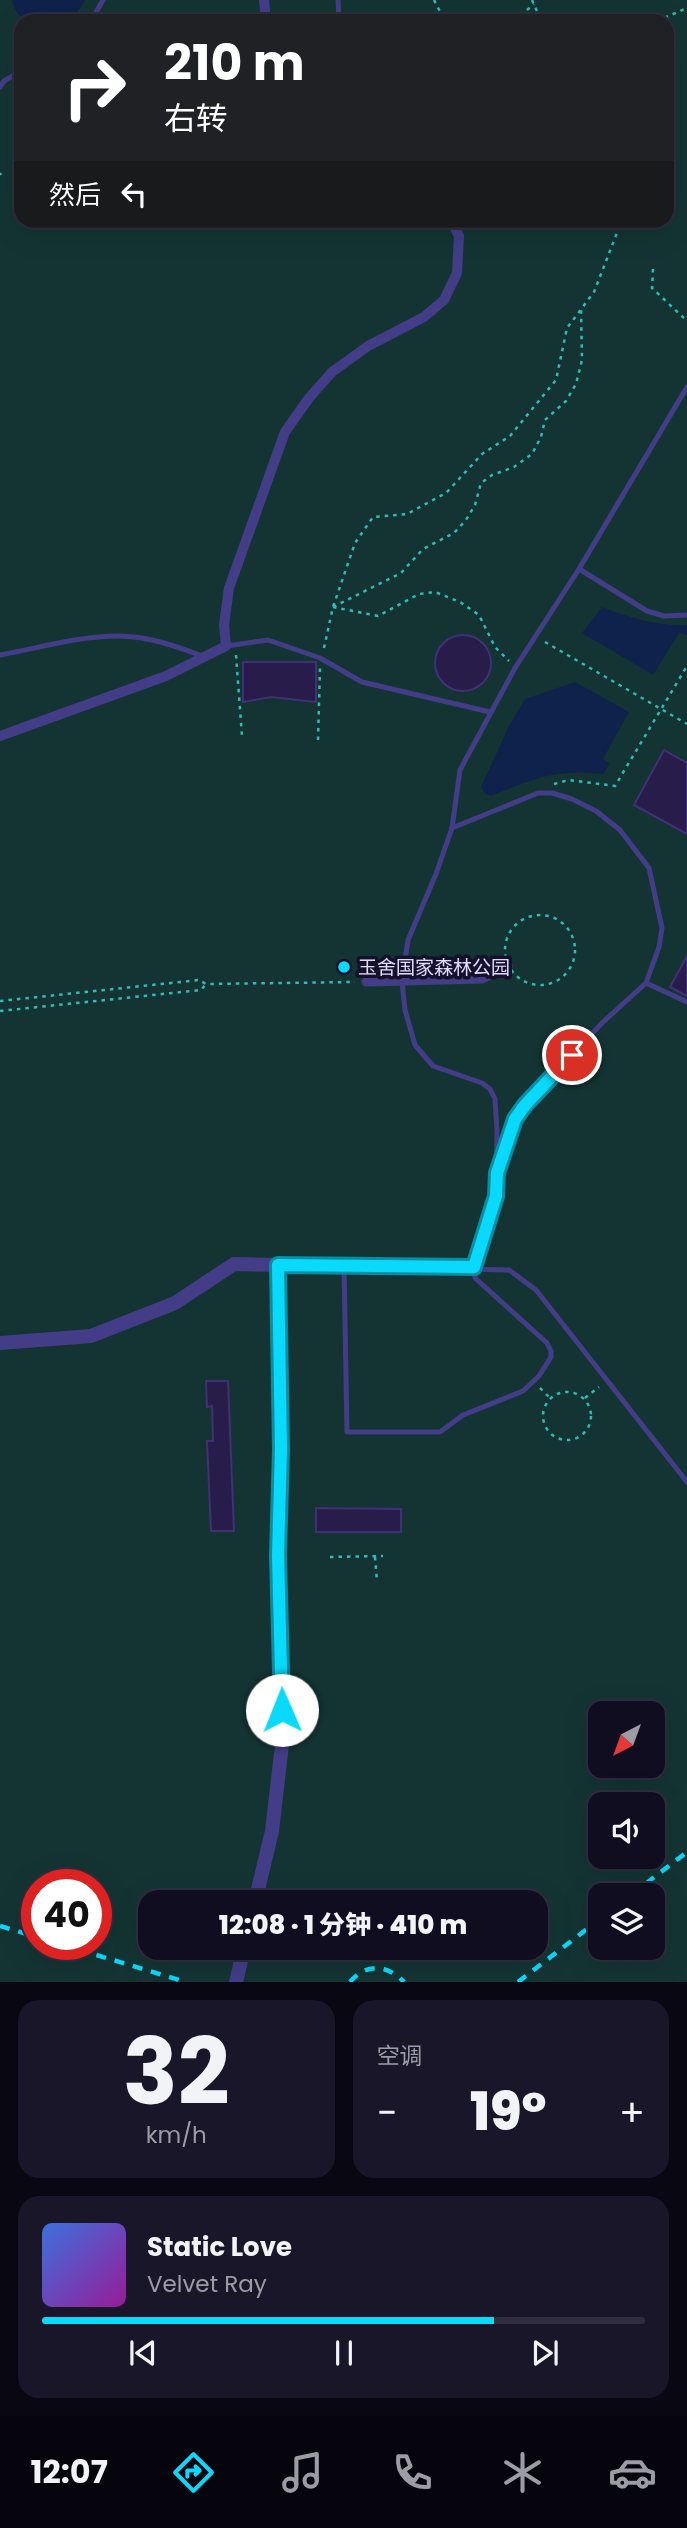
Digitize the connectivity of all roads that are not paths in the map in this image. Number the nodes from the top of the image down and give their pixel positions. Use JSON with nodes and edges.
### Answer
{"nodes":[{"id":1,"x":14,"y":75,"type":"edge"},
{"id":2,"x":0,"y":87,"type":"edge"},
{"id":3,"x":455,"y":228,"type":"edge"},
{"id":4,"x":687,"y":387,"type":"edge"},
{"id":5,"x":579,"y":569,"type":"junction"},
{"id":6,"x":687,"y":615,"type":"edge"},
{"id":7,"x":231,"y":645,"type":"junction"},
{"id":8,"x":0,"y":655,"type":"edge"},
{"id":9,"x":204,"y":657,"type":"junction"},
{"id":10,"x":490,"y":712,"type":"junction"},
{"id":11,"x":0,"y":736,"type":"edge"},
{"id":12,"x":452,"y":828,"type":"junction"},
{"id":13,"x":508,"y":966,"type":"road end"},
{"id":14,"x":402,"y":981,"type":"junction"},
{"id":15,"x":366,"y":982,"type":"road end"},
{"id":16,"x":646,"y":984,"type":"junction"},
{"id":17,"x":687,"y":1003,"type":"edge"},
{"id":18,"x":497,"y":1173,"type":"junction"},
{"id":19,"x":278,"y":1265,"type":"junction"},
{"id":20,"x":344,"y":1266,"type":"junction"},
{"id":21,"x":474,"y":1267,"type":"junction"},
{"id":22,"x":0,"y":1343,"type":"edge"},
{"id":23,"x":687,"y":1482,"type":"edge"},
{"id":24,"x":258,"y":1890,"type":"edge"},
{"id":25,"x":241,"y":1960,"type":"edge"},
{"id":26,"x":236,"y":1982,"type":"edge"}],
"edges":[{"from":1,"to":2,"type":"lane"},
{"from":3,"to":7,"type":"street"},
{"from":4,"to":5,"type":"lane"},
{"from":5,"to":6,"type":"lane"},
{"from":5,"to":10,"type":"lane"},
{"from":7,"to":9,"type":"street"},
{"from":7,"to":10,"type":"lane"},
{"from":8,"to":9,"type":"lane"},
{"from":9,"to":11,"type":"street"},
{"from":10,"to":12,"type":"lane"},
{"from":12,"to":14,"type":"lane"},
{"from":12,"to":16,"type":"lane"},
{"from":13,"to":14,"type":"street"},
{"from":14,"to":15,"type":"street"},
{"from":14,"to":18,"type":"lane"},
{"from":16,"to":17,"type":"lane"},
{"from":16,"to":18,"type":"lane"},
{"from":18,"to":21,"type":"lane"},
{"from":19,"to":20,"type":"lane"},
{"from":19,"to":22,"type":"street"},
{"from":19,"to":24,"type":"street"},
{"from":20,"to":21,"type":"lane"},
{"from":20,"to":21,"type":"lane"},
{"from":21,"to":23,"type":"lane"},
{"from":25,"to":26,"type":"street"}]}
